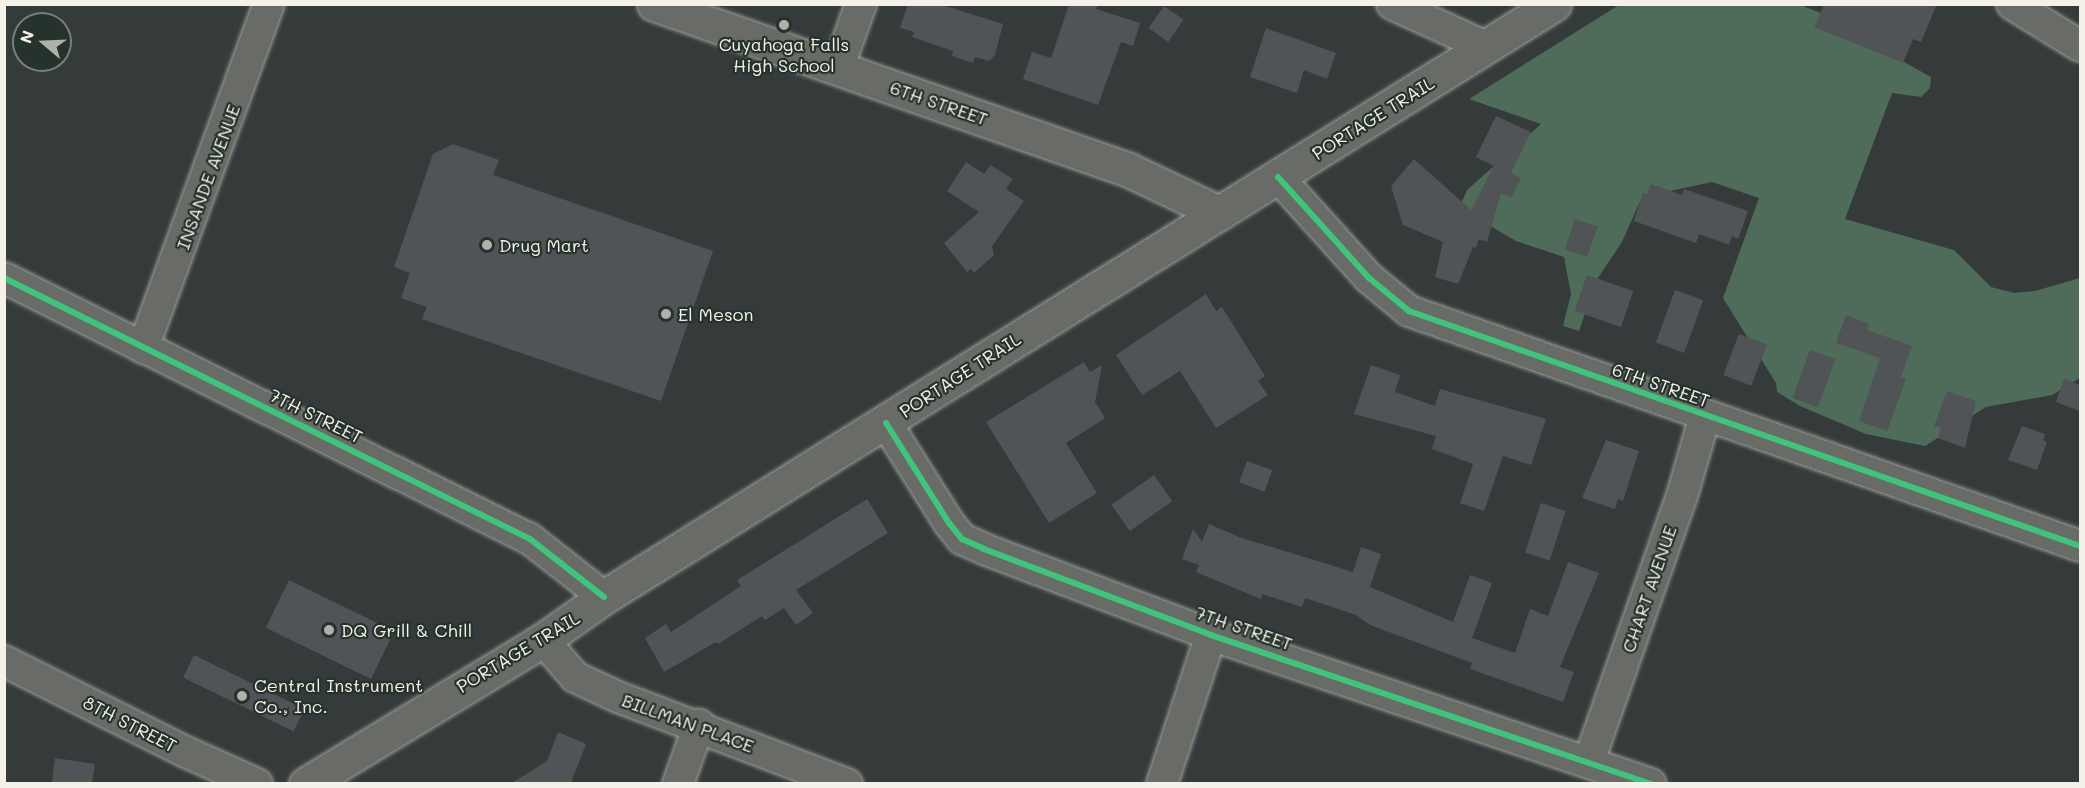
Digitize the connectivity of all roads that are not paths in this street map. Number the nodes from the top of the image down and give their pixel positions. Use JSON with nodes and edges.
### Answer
{"nodes":[{"id":1,"x":269,"y":4,"type":"edge"},
{"id":2,"x":654,"y":4,"type":"edge"},
{"id":3,"x":861,"y":4,"type":"edge"},
{"id":4,"x":1392,"y":4,"type":"edge"},
{"id":5,"x":1554,"y":4,"type":"edge"},
{"id":6,"x":2012,"y":4,"type":"edge"},
{"id":7,"x":2080,"y":45,"type":"edge"},
{"id":8,"x":1486,"y":47,"type":"junction"},
{"id":9,"x":838,"y":68,"type":"junction"},
{"id":10,"x":1278,"y":177,"type":"junction"},
{"id":11,"x":1219,"y":213,"type":"junction"},
{"id":12,"x":4,"y":278,"type":"edge"},
{"id":13,"x":143,"y":348,"type":"junction"},
{"id":14,"x":1706,"y":416,"type":"junction"},
{"id":15,"x":886,"y":423,"type":"junction"},
{"id":16,"x":2080,"y":546,"type":"edge"},
{"id":17,"x":604,"y":597,"type":"junction"},
{"id":18,"x":1211,"y":635,"type":"junction"},
{"id":19,"x":543,"y":640,"type":"junction"},
{"id":20,"x":4,"y":661,"type":"edge"},
{"id":21,"x":699,"y":725,"type":"junction"},
{"id":22,"x":1589,"y":760,"type":"junction"},
{"id":23,"x":257,"y":783,"type":"edge"},
{"id":24,"x":306,"y":783,"type":"edge"},
{"id":25,"x":678,"y":783,"type":"edge"},
{"id":26,"x":847,"y":783,"type":"edge"},
{"id":27,"x":1162,"y":783,"type":"edge"},
{"id":28,"x":1650,"y":783,"type":"edge"}],
"edges":[{"from":1,"to":13,"type":"street","name":"INSANDE AVENUE"},
{"from":2,"to":9,"type":"main road","name":"6TH STREET"},
{"from":3,"to":9,"type":"street"},
{"from":4,"to":8,"type":"street"},
{"from":5,"to":8,"type":"main road","name":"PORTAGE TRAIL"},
{"from":6,"to":7,"type":"street"},
{"from":8,"to":10,"type":"main road","name":"PORTAGE TRAIL"},
{"from":9,"to":11,"type":"main road","name":"6TH STREET"},
{"from":10,"to":11,"type":"main road","name":"PORTAGE TRAIL"},
{"from":10,"to":14,"type":"street","name":"6TH STREET"},
{"from":11,"to":15,"type":"main road","name":"PORTAGE TRAIL"},
{"from":12,"to":13,"type":"street","name":"7TH STREET"},
{"from":13,"to":17,"type":"street","name":"7TH STREET"},
{"from":14,"to":16,"type":"street","name":"6TH STREET"},
{"from":14,"to":22,"type":"street","name":"CHART AVENUE"},
{"from":15,"to":17,"type":"main road","name":"PORTAGE TRAIL"},
{"from":15,"to":18,"type":"street","name":"7TH STREET"},
{"from":17,"to":19,"type":"main road","name":"PORTAGE TRAIL"},
{"from":18,"to":22,"type":"street","name":"7TH STREET"},
{"from":18,"to":27,"type":"street"},
{"from":19,"to":21,"type":"street","name":"BILLMAN PLACE"},
{"from":19,"to":24,"type":"main road","name":"PORTAGE TRAIL"},
{"from":20,"to":23,"type":"street","name":"8TH STREET"},
{"from":21,"to":25,"type":"street"},
{"from":21,"to":26,"type":"street","name":"BILLMAN PLACE"},
{"from":22,"to":28,"type":"street","name":"7TH STREET"}]}
